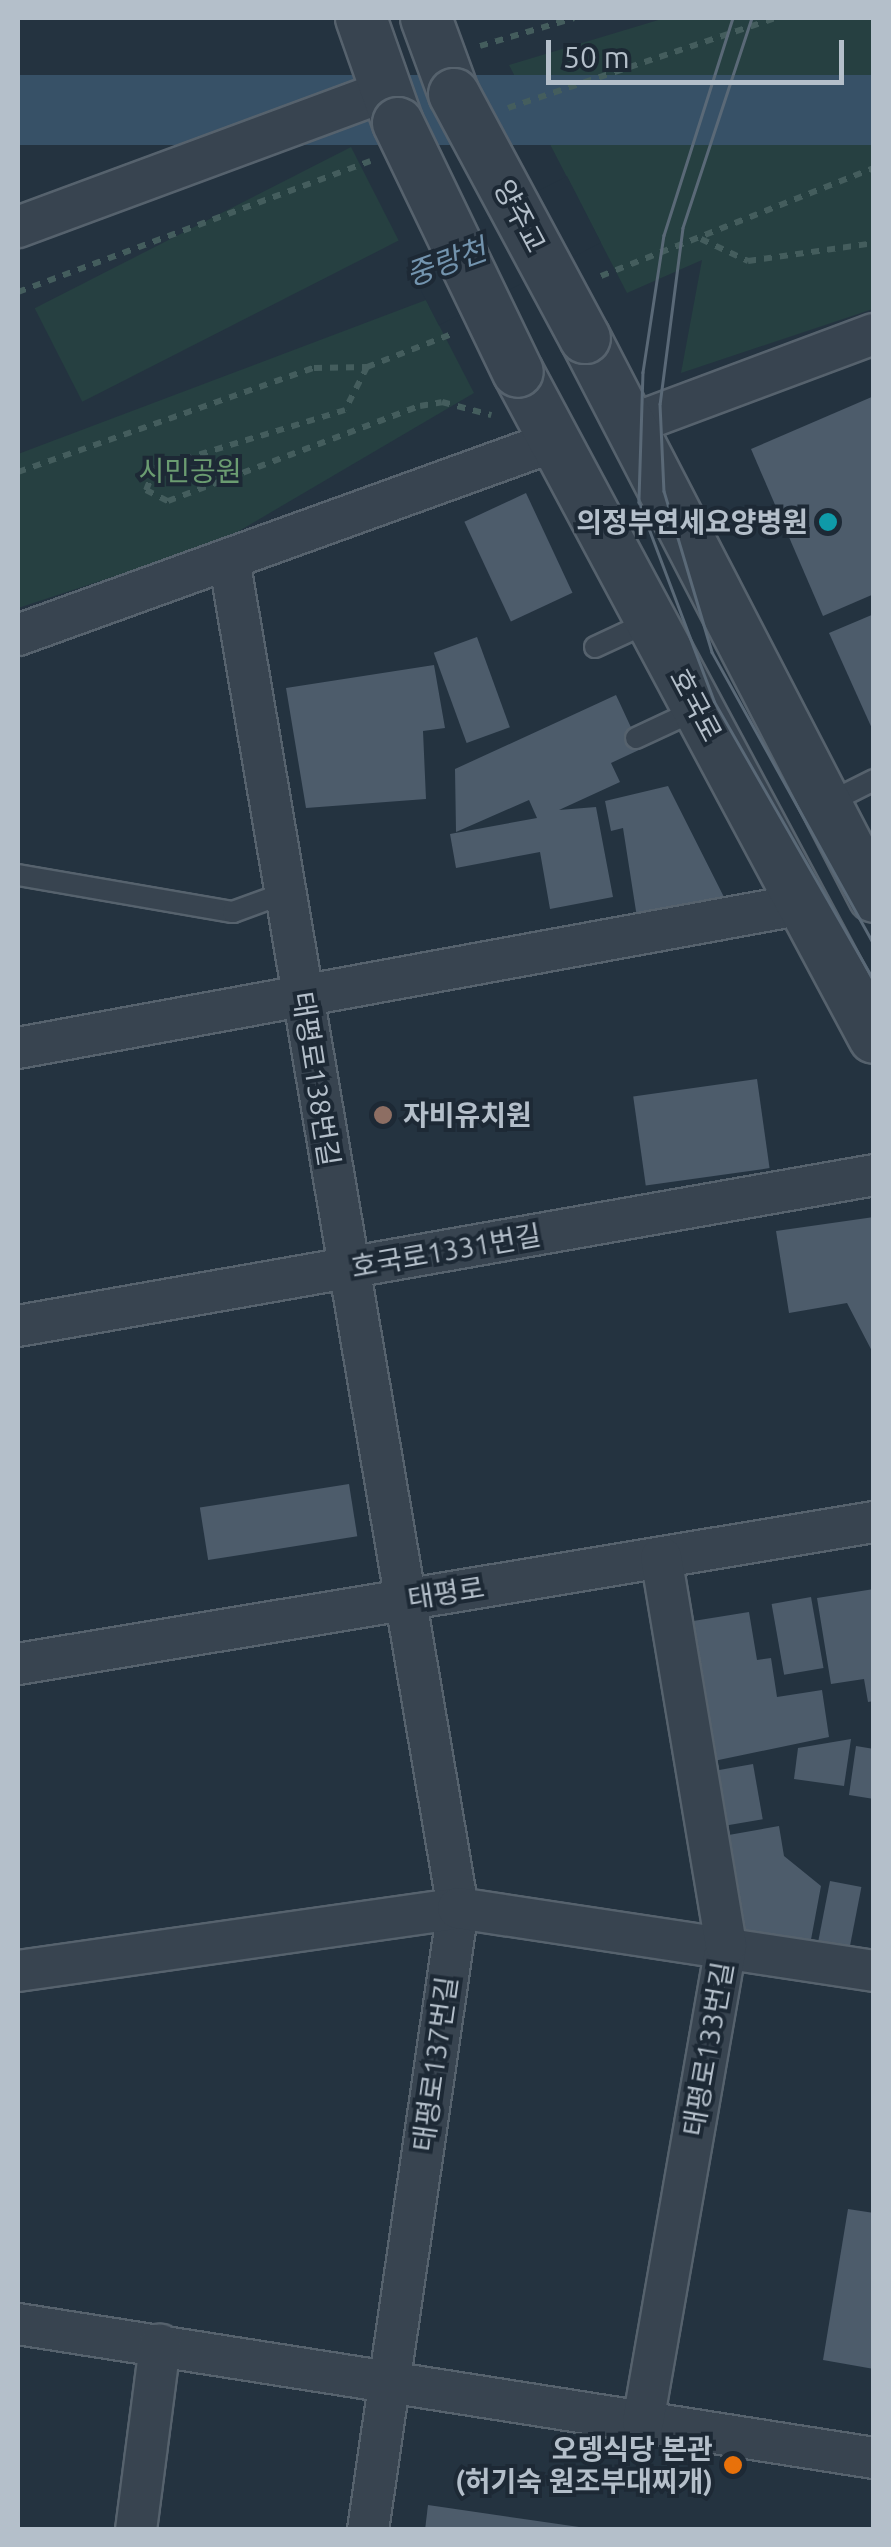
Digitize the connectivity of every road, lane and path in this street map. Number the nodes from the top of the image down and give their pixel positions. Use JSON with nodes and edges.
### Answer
{"nodes":[{"id":1,"x":361,"y":18,"type":"edge"},
{"id":2,"x":574,"y":18,"type":"edge"},
{"id":3,"x":431,"y":33,"type":"edge"},
{"id":4,"x":392,"y":107,"type":"junction"},
{"id":5,"x":18,"y":226,"type":"edge"},
{"id":6,"x":700,"y":238,"type":"dead end"},
{"id":7,"x":874,"y":243,"type":"edge"},
{"id":8,"x":874,"y":334,"type":"edge"},
{"id":9,"x":367,"y":367,"type":"dead end"},
{"id":10,"x":630,"y":425,"type":"junction"},
{"id":11,"x":554,"y":440,"type":"junction"},
{"id":12,"x":230,"y":559,"type":"junction"},
{"id":13,"x":651,"y":621,"type":"junction"},
{"id":14,"x":18,"y":636,"type":"edge"},
{"id":15,"x":594,"y":646,"type":"dead end"},
{"id":16,"x":698,"y":709,"type":"junction"},
{"id":17,"x":636,"y":738,"type":"dead end"},
{"id":18,"x":874,"y":780,"type":"edge"},
{"id":19,"x":824,"y":806,"type":"junction"},
{"id":20,"x":18,"y":875,"type":"edge"},
{"id":21,"x":285,"y":893,"type":"junction"},
{"id":22,"x":874,"y":897,"type":"edge"},
{"id":23,"x":803,"y":904,"type":"junction"},
{"id":24,"x":302,"y":1000,"type":"junction"},
{"id":25,"x":874,"y":1038,"type":"edge"},
{"id":26,"x":18,"y":1048,"type":"edge"},
{"id":27,"x":874,"y":1175,"type":"edge"},
{"id":28,"x":346,"y":1268,"type":"junction"},
{"id":29,"x":18,"y":1326,"type":"edge"},
{"id":30,"x":874,"y":1522,"type":"edge"},
{"id":31,"x":661,"y":1557,"type":"junction"},
{"id":32,"x":401,"y":1600,"type":"junction"},
{"id":33,"x":18,"y":1664,"type":"edge"},
{"id":34,"x":458,"y":1908,"type":"junction"},
{"id":35,"x":726,"y":1945,"type":"junction"},
{"id":36,"x":18,"y":1971,"type":"edge"},
{"id":37,"x":874,"y":1971,"type":"edge"},
{"id":38,"x":18,"y":2324,"type":"edge"},
{"id":39,"x":160,"y":2345,"type":"junction"},
{"id":40,"x":389,"y":2382,"type":"junction"},
{"id":41,"x":643,"y":2422,"type":"junction"},
{"id":42,"x":874,"y":2458,"type":"edge"},
{"id":43,"x":136,"y":2530,"type":"edge"},
{"id":44,"x":368,"y":2530,"type":"edge"}],
"edges":[{"from":1,"to":4,"type":"street"},
{"from":2,"to":3,"type":"path"},
{"from":3,"to":10,"type":"street","name":"양주교","bridge":true},
{"from":4,"to":5,"type":"street"},
{"from":4,"to":11,"type":"street","name":"호국로","bridge":true},
{"from":6,"to":7,"type":"path"},
{"from":8,"to":10,"type":"street"},
{"from":9,"to":11,"type":"path"},
{"from":10,"to":19,"type":"street"},
{"from":11,"to":12,"type":"street"},
{"from":11,"to":13,"type":"street","name":"호국로"},
{"from":12,"to":14,"type":"street"},
{"from":12,"to":21,"type":"street","name":"태평로138번길"},
{"from":13,"to":15,"type":"lane"},
{"from":13,"to":16,"type":"street","name":"호국로"},
{"from":16,"to":17,"type":"lane"},
{"from":16,"to":23,"type":"street","name":"호국로"},
{"from":18,"to":19,"type":"lane"},
{"from":19,"to":22,"type":"street"},
{"from":20,"to":21,"type":"lane"},
{"from":21,"to":24,"type":"street","name":"태평로138번길"},
{"from":23,"to":24,"type":"street"},
{"from":23,"to":25,"type":"street","name":"호국로"},
{"from":24,"to":26,"type":"street"},
{"from":24,"to":28,"type":"street","name":"태평로138번길"},
{"from":27,"to":28,"type":"street","name":"호국로1331번길"},
{"from":28,"to":29,"type":"street","name":"호국로1331번길"},
{"from":28,"to":32,"type":"street","name":"태평로138번길"},
{"from":30,"to":31,"type":"street","name":"태평로"},
{"from":31,"to":32,"type":"street","name":"태평로"},
{"from":31,"to":35,"type":"street","name":"태평로133번길"},
{"from":32,"to":33,"type":"street","name":"태평로"},
{"from":32,"to":34,"type":"street","name":"태평로137번길"},
{"from":34,"to":35,"type":"street"},
{"from":34,"to":36,"type":"street"},
{"from":34,"to":40,"type":"street","name":"태평로137번길"},
{"from":35,"to":37,"type":"street"},
{"from":35,"to":41,"type":"street","name":"태평로133번길"},
{"from":38,"to":39,"type":"street"},
{"from":39,"to":40,"type":"street"},
{"from":39,"to":43,"type":"street"},
{"from":40,"to":41,"type":"street"},
{"from":40,"to":44,"type":"street","name":"태평로137번길"},
{"from":41,"to":42,"type":"street"}]}
